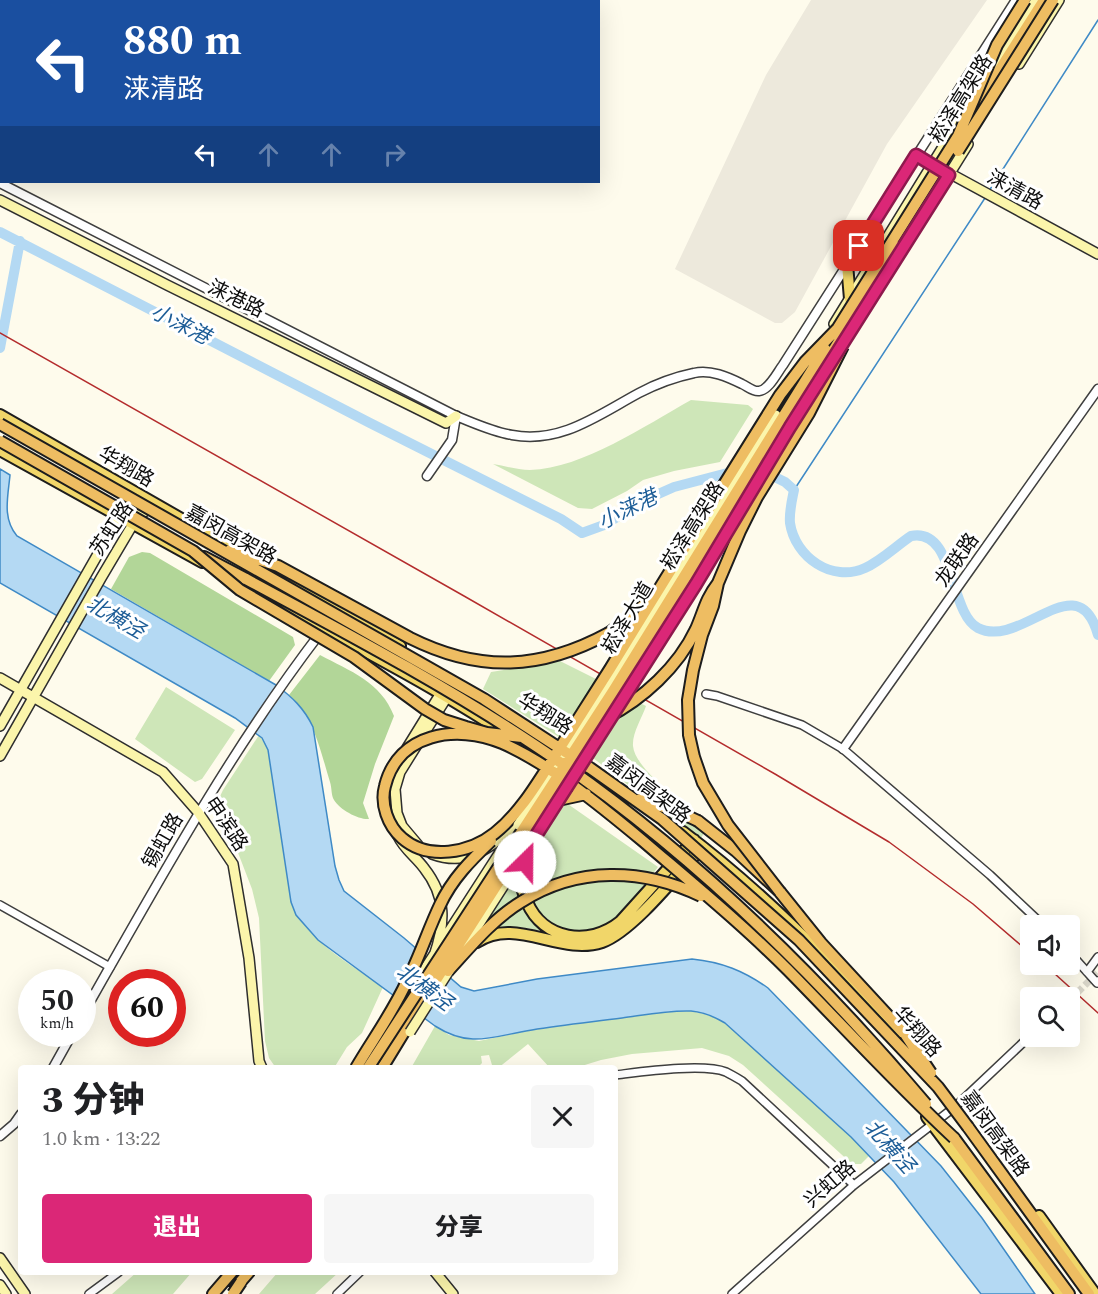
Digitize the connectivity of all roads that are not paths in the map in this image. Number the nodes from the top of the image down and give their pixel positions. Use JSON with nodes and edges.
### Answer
{"nodes":[{"id":1,"x":1016,"y":0,"type":"edge"},
{"id":2,"x":1025,"y":0,"type":"edge"},
{"id":3,"x":1036,"y":0,"type":"edge"},
{"id":4,"x":1044,"y":0,"type":"edge"},
{"id":5,"x":1053,"y":0,"type":"edge"},
{"id":6,"x":1059,"y":0,"type":"edge"},
{"id":7,"x":958,"y":136,"type":"junction"},
{"id":8,"x":916,"y":155,"type":"junction"},
{"id":9,"x":933,"y":165,"type":"junction"},
{"id":10,"x":949,"y":175,"type":"junction"},
{"id":11,"x":0,"y":183,"type":"edge"},
{"id":12,"x":0,"y":200,"type":"edge"},
{"id":13,"x":897,"y":248,"type":"junction"},
{"id":14,"x":1098,"y":254,"type":"edge"},
{"id":15,"x":847,"y":264,"type":"junction"},
{"id":16,"x":850,"y":299,"type":"junction"},
{"id":17,"x":839,"y":327,"type":"junction"},
{"id":18,"x":1098,"y":389,"type":"edge"},
{"id":19,"x":0,"y":415,"type":"edge"},
{"id":20,"x":456,"y":416,"type":"junction"},
{"id":21,"x":0,"y":424,"type":"edge"},
{"id":22,"x":0,"y":441,"type":"edge"},
{"id":23,"x":0,"y":450,"type":"edge"},
{"id":24,"x":427,"y":476,"type":"dead end"},
{"id":25,"x":153,"y":503,"type":"junction"},
{"id":26,"x":119,"y":517,"type":"junction"},
{"id":27,"x":133,"y":524,"type":"junction"},
{"id":28,"x":202,"y":540,"type":"junction"},
{"id":29,"x":193,"y":551,"type":"junction"},
{"id":30,"x":718,"y":583,"type":"junction"},
{"id":31,"x":655,"y":595,"type":"junction"},
{"id":32,"x":323,"y":629,"type":"junction"},
{"id":33,"x":0,"y":678,"type":"edge"},
{"id":34,"x":454,"y":678,"type":"junction"},
{"id":35,"x":20,"y":690,"type":"junction"},
{"id":36,"x":706,"y":694,"type":"dead end"},
{"id":37,"x":443,"y":696,"type":"junction"},
{"id":38,"x":33,"y":697,"type":"junction"},
{"id":39,"x":0,"y":726,"type":"edge"},
{"id":40,"x":843,"y":749,"type":"junction"},
{"id":41,"x":0,"y":756,"type":"edge"},
{"id":42,"x":391,"y":804,"type":"junction"},
{"id":43,"x":198,"y":812,"type":"junction"},
{"id":44,"x":518,"y":825,"type":"junction"},
{"id":45,"x":698,"y":843,"type":"junction"},
{"id":46,"x":530,"y":845,"type":"junction"},
{"id":47,"x":680,"y":863,"type":"junction"},
{"id":48,"x":780,"y":892,"type":"junction"},
{"id":49,"x":713,"y":902,"type":"junction"},
{"id":50,"x":0,"y":905,"type":"edge"},
{"id":51,"x":1032,"y":915,"type":"edge"},
{"id":52,"x":461,"y":951,"type":"junction"},
{"id":53,"x":434,"y":956,"type":"junction"},
{"id":54,"x":1098,"y":957,"type":"edge"},
{"id":55,"x":1080,"y":964,"type":"edge"},
{"id":56,"x":110,"y":967,"type":"junction"},
{"id":57,"x":1087,"y":972,"type":"junction"},
{"id":58,"x":1098,"y":981,"type":"edge"},
{"id":59,"x":429,"y":991,"type":"junction"},
{"id":60,"x":96,"y":992,"type":"edge"},
{"id":61,"x":1020,"y":1046,"type":"edge"},
{"id":62,"x":65,"y":1047,"type":"edge"},
{"id":63,"x":55,"y":1065,"type":"edge"},
{"id":64,"x":261,"y":1065,"type":"edge"},
{"id":65,"x":358,"y":1065,"type":"edge"},
{"id":66,"x":362,"y":1065,"type":"edge"},
{"id":67,"x":370,"y":1065,"type":"edge"},
{"id":68,"x":384,"y":1065,"type":"edge"},
{"id":69,"x":389,"y":1065,"type":"edge"},
{"id":70,"x":618,"y":1076,"type":"edge"},
{"id":71,"x":938,"y":1087,"type":"junction"},
{"id":72,"x":956,"y":1107,"type":"junction"},
{"id":73,"x":18,"y":1118,"type":"edge"},
{"id":74,"x":932,"y":1124,"type":"junction"},
{"id":75,"x":0,"y":1136,"type":"edge"},
{"id":76,"x":954,"y":1138,"type":"junction"},
{"id":77,"x":854,"y":1185,"type":"junction"},
{"id":78,"x":0,"y":1258,"type":"edge"},
{"id":79,"x":115,"y":1275,"type":"edge"},
{"id":80,"x":223,"y":1275,"type":"edge"},
{"id":81,"x":229,"y":1275,"type":"edge"},
{"id":82,"x":247,"y":1275,"type":"edge"},
{"id":83,"x":247,"y":1275,"type":"edge"},
{"id":84,"x":357,"y":1275,"type":"edge"},
{"id":85,"x":437,"y":1275,"type":"edge"},
{"id":86,"x":0,"y":1285,"type":"edge"},
{"id":87,"x":6,"y":1294,"type":"edge"},
{"id":88,"x":25,"y":1294,"type":"edge"},
{"id":89,"x":89,"y":1294,"type":"edge"},
{"id":90,"x":208,"y":1294,"type":"edge"},
{"id":91,"x":213,"y":1294,"type":"edge"},
{"id":92,"x":231,"y":1294,"type":"edge"},
{"id":93,"x":337,"y":1294,"type":"edge"},
{"id":94,"x":453,"y":1294,"type":"edge"},
{"id":95,"x":732,"y":1294,"type":"edge"},
{"id":96,"x":1060,"y":1294,"type":"edge"},
{"id":97,"x":1069,"y":1294,"type":"edge"},
{"id":98,"x":1089,"y":1294,"type":"edge"},
{"id":99,"x":1095,"y":1294,"type":"edge"}],
"edges":[{"from":1,"to":8,"type":"street"},
{"from":2,"to":7,"type":"highway","bridge":true},
{"from":3,"to":9,"type":"main road","name":"崧泽大道"},
{"from":4,"to":7,"type":"highway","name":"崧泽高架路","bridge":true},
{"from":5,"to":13,"type":"highway","name":"崧泽高架路","bridge":true},
{"from":6,"to":10,"type":"main road","name":"崧泽大道"},
{"from":7,"to":17,"type":"highway","name":"崧泽高架路","bridge":true},
{"from":8,"to":9,"type":"main road","name":"涞清路"},
{"from":8,"to":15,"type":"street"},
{"from":9,"to":10,"type":"main road","name":"涞清路"},
{"from":9,"to":16,"type":"main road","name":"崧泽大道"},
{"from":10,"to":14,"type":"main road","name":"涞清路"},
{"from":10,"to":46,"type":"main road","name":"崧泽大道","bridge":true},
{"from":11,"to":20,"type":"street"},
{"from":12,"to":20,"type":"main road","name":"涞港路"},
{"from":13,"to":30,"type":"highway","bridge":true},
{"from":13,"to":59,"type":"highway","name":"崧泽高架路","bridge":true},
{"from":15,"to":16,"type":"main road"},
{"from":15,"to":20,"type":"street"},
{"from":16,"to":44,"type":"main road","name":"崧泽大道","bridge":true},
{"from":17,"to":31,"type":"highway","bridge":true},
{"from":17,"to":67,"type":"highway","name":"崧泽高架路","bridge":true},
{"from":18,"to":40,"type":"street","name":"龙联路"},
{"from":19,"to":25,"type":"main road","name":"华翔路"},
{"from":20,"to":24,"type":"street"},
{"from":21,"to":28,"type":"highway","name":"嘉闵高架路","bridge":true},
{"from":22,"to":29,"type":"highway","name":"嘉闵高架路","bridge":true},
{"from":23,"to":26,"type":"main road","name":"华翔路"},
{"from":25,"to":26,"type":"main road","name":"苏虹路"},
{"from":25,"to":27,"type":"main road","name":"苏虹路"},
{"from":25,"to":34,"type":"main road","name":"华翔路"},
{"from":26,"to":27,"type":"main road","name":"华翔路"},
{"from":26,"to":35,"type":"main road","name":"苏虹路"},
{"from":27,"to":32,"type":"main road","name":"华翔路"},
{"from":27,"to":38,"type":"main road","name":"苏虹路"},
{"from":28,"to":31,"type":"highway","bridge":true},
{"from":28,"to":71,"type":"highway","name":"嘉闵高架路","bridge":true},
{"from":29,"to":30,"type":"highway","bridge":true},
{"from":29,"to":76,"type":"highway","name":"嘉闵高架路","bridge":true},
{"from":30,"to":48,"type":"highway","bridge":true},
{"from":31,"to":49,"type":"highway","bridge":true},
{"from":32,"to":37,"type":"main road","name":"华翔路"},
{"from":32,"to":43,"type":"street","name":"锡虹路"},
{"from":33,"to":35,"type":"main road","name":"申滨路"},
{"from":34,"to":37,"type":"main road"},
{"from":34,"to":45,"type":"main road","name":"华翔路"},
{"from":35,"to":38,"type":"main road","name":"申滨路"},
{"from":35,"to":39,"type":"main road","name":"苏虹路"},
{"from":36,"to":40,"type":"street"},
{"from":37,"to":42,"type":"main road"},
{"from":37,"to":47,"type":"main road","name":"华翔路"},
{"from":38,"to":41,"type":"main road","name":"苏虹路"},
{"from":38,"to":43,"type":"main road","name":"申滨路"},
{"from":40,"to":51,"type":"street"},
{"from":42,"to":44,"type":"main road","bridge":true},
{"from":42,"to":53,"type":"main road","bridge":true},
{"from":43,"to":56,"type":"street","name":"锡虹路"},
{"from":43,"to":64,"type":"main road","name":"申滨路"},
{"from":44,"to":53,"type":"main road","name":"崧泽大道"},
{"from":45,"to":47,"type":"main road"},
{"from":45,"to":72,"type":"main road","name":"华翔路"},
{"from":46,"to":47,"type":"main road","bridge":true},
{"from":46,"to":52,"type":"main road","name":"崧泽大道","bridge":true},
{"from":47,"to":52,"type":"main road","bridge":true},
{"from":47,"to":74,"type":"main road","name":"华翔路"},
{"from":48,"to":65,"type":"highway","bridge":true},
{"from":48,"to":71,"type":"highway","bridge":true},
{"from":49,"to":59,"type":"highway","bridge":true},
{"from":49,"to":76,"type":"highway","bridge":true},
{"from":50,"to":56,"type":"street"},
{"from":52,"to":69,"type":"main road","name":"崧泽大道","bridge":true},
{"from":53,"to":66,"type":"main road","name":"崧泽大道"},
{"from":54,"to":57,"type":"street"},
{"from":55,"to":57,"type":"street"},
{"from":56,"to":60,"type":"street","name":"锡虹路"},
{"from":57,"to":58,"type":"street"},
{"from":59,"to":68,"type":"highway","name":"崧泽高架路"},
{"from":61,"to":72,"type":"street","name":"兴虹路"},
{"from":62,"to":63,"type":"street"},
{"from":70,"to":77,"type":"street"},
{"from":71,"to":98,"type":"highway","name":"嘉闵高架路","bridge":true},
{"from":72,"to":74,"type":"street","name":"兴虹路"},
{"from":72,"to":99,"type":"main road","name":"华翔路"},
{"from":73,"to":75,"type":"street"},
{"from":74,"to":77,"type":"street","name":"兴虹路"},
{"from":74,"to":96,"type":"main road","name":"华翔路"},
{"from":76,"to":97,"type":"highway","name":"嘉闵高架路"},
{"from":77,"to":95,"type":"street","name":"兴虹路"},
{"from":78,"to":88,"type":"main road"},
{"from":79,"to":89,"type":"street"},
{"from":80,"to":90,"type":"main road"},
{"from":81,"to":91,"type":"highway"},
{"from":82,"to":92,"type":"highway","bridge":true},
{"from":83,"to":92,"type":"main road"},
{"from":84,"to":93,"type":"street"},
{"from":85,"to":94,"type":"main road"},
{"from":86,"to":87,"type":"main road"}]}
